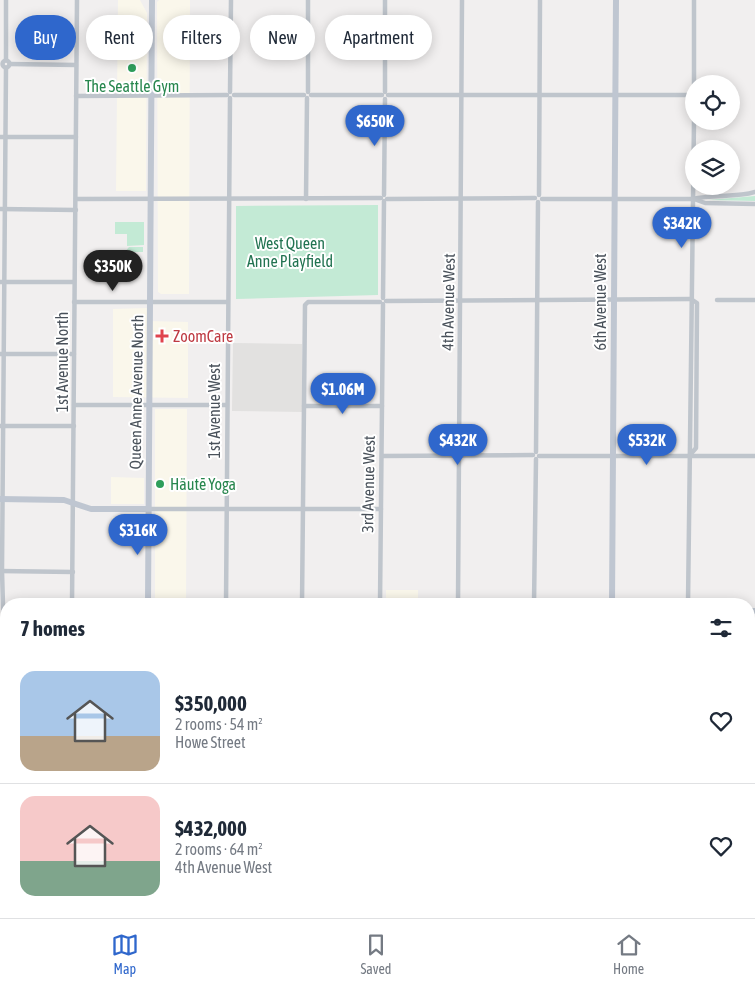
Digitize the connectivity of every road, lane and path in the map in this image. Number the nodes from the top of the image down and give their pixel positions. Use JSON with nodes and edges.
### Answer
{"nodes":[{"id":1,"x":6,"y":0,"type":"edge"},
{"id":2,"x":77,"y":0,"type":"edge"},
{"id":3,"x":152,"y":0,"type":"edge"},
{"id":4,"x":231,"y":0,"type":"edge"},
{"id":5,"x":308,"y":0,"type":"edge"},
{"id":6,"x":385,"y":0,"type":"edge"},
{"id":7,"x":462,"y":0,"type":"edge"},
{"id":8,"x":540,"y":0,"type":"edge"},
{"id":9,"x":616,"y":0,"type":"edge"},
{"id":10,"x":694,"y":0,"type":"edge"},
{"id":11,"x":5,"y":64,"type":"edge"},
{"id":12,"x":76,"y":65,"type":"junction"},
{"id":13,"x":694,"y":75,"type":"edge"},
{"id":14,"x":152,"y":95,"type":"junction"},
{"id":15,"x":230,"y":95,"type":"junction"},
{"id":16,"x":308,"y":95,"type":"junction"},
{"id":17,"x":385,"y":95,"type":"junction"},
{"id":18,"x":462,"y":95,"type":"junction"},
{"id":19,"x":539,"y":95,"type":"junction"},
{"id":20,"x":616,"y":95,"type":"junction"},
{"id":21,"x":685,"y":95,"type":"edge"},
{"id":22,"x":76,"y":96,"type":"junction"},
{"id":23,"x":694,"y":130,"type":"edge"},
{"id":24,"x":2,"y":137,"type":"edge"},
{"id":25,"x":76,"y":137,"type":"junction"},
{"id":26,"x":755,"y":192,"type":"edge"},
{"id":27,"x":384,"y":198,"type":"junction"},
{"id":28,"x":461,"y":198,"type":"junction"},
{"id":29,"x":539,"y":198,"type":"junction"},
{"id":30,"x":615,"y":198,"type":"junction"},
{"id":31,"x":76,"y":199,"type":"junction"},
{"id":32,"x":152,"y":199,"type":"junction"},
{"id":33,"x":229,"y":199,"type":"junction"},
{"id":34,"x":306,"y":199,"type":"junction"},
{"id":35,"x":692,"y":199,"type":"junction"},
{"id":36,"x":755,"y":204,"type":"edge"},
{"id":37,"x":2,"y":209,"type":"edge"},
{"id":38,"x":76,"y":210,"type":"junction"},
{"id":39,"x":2,"y":282,"type":"edge"},
{"id":40,"x":74,"y":282,"type":"junction"},
{"id":41,"x":614,"y":299,"type":"junction"},
{"id":42,"x":691,"y":299,"type":"junction"},
{"id":43,"x":461,"y":300,"type":"junction"},
{"id":44,"x":537,"y":300,"type":"junction"},
{"id":45,"x":717,"y":300,"type":"dead end"},
{"id":46,"x":755,"y":300,"type":"edge"},
{"id":47,"x":383,"y":301,"type":"junction"},
{"id":48,"x":74,"y":302,"type":"junction"},
{"id":49,"x":151,"y":302,"type":"junction"},
{"id":50,"x":227,"y":302,"type":"junction"},
{"id":51,"x":2,"y":354,"type":"edge"},
{"id":52,"x":74,"y":354,"type":"junction"},
{"id":53,"x":74,"y":405,"type":"junction"},
{"id":54,"x":149,"y":405,"type":"junction"},
{"id":55,"x":227,"y":405,"type":"junction"},
{"id":56,"x":304,"y":406,"type":"junction"},
{"id":57,"x":382,"y":406,"type":"junction"},
{"id":58,"x":2,"y":426,"type":"edge"},
{"id":59,"x":74,"y":426,"type":"junction"},
{"id":60,"x":536,"y":455,"type":"junction"},
{"id":61,"x":382,"y":456,"type":"junction"},
{"id":62,"x":458,"y":456,"type":"junction"},
{"id":63,"x":613,"y":456,"type":"junction"},
{"id":64,"x":689,"y":456,"type":"junction"},
{"id":65,"x":755,"y":456,"type":"edge"},
{"id":66,"x":1,"y":499,"type":"edge"},
{"id":67,"x":73,"y":503,"type":"junction"},
{"id":68,"x":226,"y":508,"type":"junction"},
{"id":69,"x":149,"y":509,"type":"junction"},
{"id":70,"x":303,"y":509,"type":"junction"},
{"id":71,"x":381,"y":509,"type":"junction"},
{"id":72,"x":1,"y":571,"type":"edge"},
{"id":73,"x":73,"y":572,"type":"junction"},
{"id":74,"x":2,"y":598,"type":"edge"},
{"id":75,"x":72,"y":598,"type":"edge"},
{"id":76,"x":148,"y":598,"type":"edge"},
{"id":77,"x":226,"y":598,"type":"edge"},
{"id":78,"x":302,"y":598,"type":"edge"},
{"id":79,"x":380,"y":598,"type":"edge"},
{"id":80,"x":458,"y":598,"type":"edge"},
{"id":81,"x":534,"y":598,"type":"edge"},
{"id":82,"x":612,"y":598,"type":"edge"},
{"id":83,"x":688,"y":598,"type":"edge"}],
"edges":[{"from":1,"to":11,"type":"street"},
{"from":2,"to":12,"type":"street","name":"1st Avenue North"},
{"from":3,"to":14,"type":"street","name":"Queen Anne Avenue North"},
{"from":4,"to":15,"type":"street","name":"1st Avenue West"},
{"from":5,"to":16,"type":"street"},
{"from":6,"to":17,"type":"street","name":"3rd Avenue West"},
{"from":7,"to":18,"type":"street","name":"4th Avenue West"},
{"from":8,"to":19,"type":"street"},
{"from":9,"to":20,"type":"street","name":"6th Avenue West"},
{"from":10,"to":13,"type":"street"},
{"from":11,"to":12,"type":"street"},
{"from":11,"to":24,"type":"street"},
{"from":12,"to":22,"type":"street","name":"1st Avenue North"},
{"from":14,"to":15,"type":"street"},
{"from":14,"to":22,"type":"street"},
{"from":14,"to":32,"type":"street","name":"Queen Anne Avenue North"},
{"from":15,"to":16,"type":"street"},
{"from":15,"to":33,"type":"street","name":"1st Avenue West"},
{"from":16,"to":17,"type":"street"},
{"from":16,"to":34,"type":"street"},
{"from":17,"to":18,"type":"street"},
{"from":17,"to":27,"type":"street","name":"3rd Avenue West"},
{"from":18,"to":19,"type":"street"},
{"from":18,"to":28,"type":"street","name":"4th Avenue West"},
{"from":19,"to":20,"type":"street"},
{"from":19,"to":29,"type":"street"},
{"from":20,"to":21,"type":"street"},
{"from":20,"to":30,"type":"street","name":"6th Avenue West"},
{"from":22,"to":25,"type":"street","name":"1st Avenue North"},
{"from":23,"to":35,"type":"street"},
{"from":24,"to":25,"type":"street"},
{"from":24,"to":37,"type":"street"},
{"from":25,"to":31,"type":"street","name":"1st Avenue North"},
{"from":26,"to":35,"type":"street"},
{"from":27,"to":28,"type":"street"},
{"from":27,"to":34,"type":"street"},
{"from":27,"to":47,"type":"street","name":"3rd Avenue West"},
{"from":28,"to":29,"type":"street"},
{"from":28,"to":43,"type":"street","name":"4th Avenue West"},
{"from":29,"to":30,"type":"street"},
{"from":29,"to":44,"type":"street"},
{"from":30,"to":35,"type":"street"},
{"from":30,"to":41,"type":"street","name":"6th Avenue West"},
{"from":31,"to":32,"type":"street"},
{"from":31,"to":38,"type":"street","name":"1st Avenue North"},
{"from":32,"to":33,"type":"street"},
{"from":32,"to":49,"type":"street","name":"Queen Anne Avenue North"},
{"from":33,"to":34,"type":"street"},
{"from":33,"to":50,"type":"street","name":"1st Avenue West"},
{"from":35,"to":36,"type":"street"},
{"from":35,"to":42,"type":"street"},
{"from":37,"to":38,"type":"street"},
{"from":37,"to":39,"type":"street"},
{"from":38,"to":40,"type":"street","name":"1st Avenue North"},
{"from":39,"to":40,"type":"street"},
{"from":39,"to":51,"type":"street"},
{"from":40,"to":48,"type":"street","name":"1st Avenue North"},
{"from":41,"to":42,"type":"street"},
{"from":41,"to":44,"type":"street"},
{"from":41,"to":63,"type":"street","name":"6th Avenue West"},
{"from":42,"to":64,"type":"street"},
{"from":43,"to":44,"type":"street"},
{"from":43,"to":47,"type":"street"},
{"from":43,"to":62,"type":"street","name":"4th Avenue West"},
{"from":44,"to":60,"type":"street"},
{"from":45,"to":46,"type":"street"},
{"from":47,"to":56,"type":"street"},
{"from":47,"to":57,"type":"street","name":"3rd Avenue West"},
{"from":48,"to":49,"type":"street"},
{"from":48,"to":52,"type":"street","name":"1st Avenue North"},
{"from":49,"to":50,"type":"street"},
{"from":49,"to":54,"type":"street","name":"Queen Anne Avenue North"},
{"from":50,"to":55,"type":"street","name":"1st Avenue West"},
{"from":51,"to":52,"type":"street"},
{"from":51,"to":58,"type":"street"},
{"from":52,"to":53,"type":"street","name":"1st Avenue North"},
{"from":53,"to":54,"type":"street"},
{"from":53,"to":59,"type":"street","name":"1st Avenue North"},
{"from":54,"to":55,"type":"street"},
{"from":54,"to":69,"type":"street","name":"Queen Anne Avenue North"},
{"from":55,"to":68,"type":"street","name":"1st Avenue West"},
{"from":56,"to":57,"type":"street"},
{"from":56,"to":70,"type":"street"},
{"from":57,"to":61,"type":"street","name":"3rd Avenue West"},
{"from":58,"to":59,"type":"street"},
{"from":58,"to":66,"type":"street"},
{"from":59,"to":67,"type":"street","name":"1st Avenue North"},
{"from":60,"to":62,"type":"street"},
{"from":60,"to":63,"type":"street"},
{"from":60,"to":81,"type":"street"},
{"from":61,"to":62,"type":"street"},
{"from":61,"to":71,"type":"street","name":"3rd Avenue West"},
{"from":62,"to":80,"type":"street","name":"4th Avenue West"},
{"from":63,"to":64,"type":"street"},
{"from":63,"to":82,"type":"street","name":"6th Avenue West"},
{"from":64,"to":65,"type":"street"},
{"from":64,"to":83,"type":"street"},
{"from":66,"to":67,"type":"street"},
{"from":66,"to":72,"type":"street"},
{"from":67,"to":69,"type":"street"},
{"from":67,"to":73,"type":"street","name":"1st Avenue North"},
{"from":68,"to":69,"type":"street"},
{"from":68,"to":70,"type":"street"},
{"from":68,"to":77,"type":"street","name":"1st Avenue West"},
{"from":69,"to":76,"type":"street","name":"Queen Anne Avenue North"},
{"from":70,"to":71,"type":"street"},
{"from":70,"to":78,"type":"street"},
{"from":71,"to":79,"type":"street","name":"3rd Avenue West"},
{"from":72,"to":73,"type":"street"},
{"from":72,"to":74,"type":"street"},
{"from":73,"to":75,"type":"street","name":"1st Avenue North"}]}
